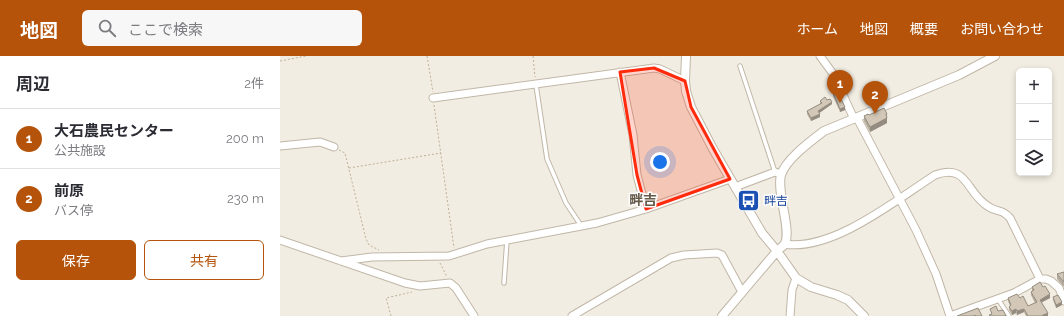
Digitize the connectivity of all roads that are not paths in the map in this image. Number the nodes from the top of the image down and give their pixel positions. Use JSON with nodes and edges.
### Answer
{"nodes":[{"id":1,"x":686,"y":56,"type":"edge"},
{"id":2,"x":820,"y":56,"type":"edge"},
{"id":3,"x":995,"y":56,"type":"edge"},
{"id":4,"x":740,"y":66,"type":"dead end"},
{"id":5,"x":620,"y":72,"type":"junction"},
{"id":6,"x":685,"y":81,"type":"junction"},
{"id":7,"x":536,"y":83,"type":"junction"},
{"id":8,"x":433,"y":98,"type":"dead end"},
{"id":9,"x":855,"y":118,"type":"junction"},
{"id":10,"x":280,"y":146,"type":"edge"},
{"id":11,"x":334,"y":147,"type":"road end"},
{"id":12,"x":778,"y":173,"type":"junction"},
{"id":13,"x":730,"y":179,"type":"junction"},
{"id":14,"x":735,"y":187,"type":"junction"},
{"id":15,"x":899,"y":199,"type":"junction"},
{"id":16,"x":646,"y":209,"type":"junction"},
{"id":17,"x":582,"y":227,"type":"junction"},
{"id":18,"x":280,"y":240,"type":"edge"},
{"id":19,"x":507,"y":240,"type":"junction"},
{"id":20,"x":784,"y":244,"type":"junction"},
{"id":21,"x":777,"y":251,"type":"junction"},
{"id":22,"x":341,"y":261,"type":"junction"},
{"id":23,"x":796,"y":278,"type":"junction"},
{"id":24,"x":1040,"y":279,"type":"junction"},
{"id":25,"x":504,"y":283,"type":"dead end"},
{"id":26,"x":742,"y":292,"type":"junction"},
{"id":27,"x":997,"y":298,"type":"junction"},
{"id":28,"x":1064,"y":302,"type":"edge"},
{"id":29,"x":474,"y":316,"type":"edge"},
{"id":30,"x":572,"y":316,"type":"edge"},
{"id":31,"x":722,"y":316,"type":"edge"},
{"id":32,"x":790,"y":316,"type":"edge"},
{"id":33,"x":864,"y":316,"type":"edge"},
{"id":34,"x":1009,"y":316,"type":"edge"}],
"edges":[{"from":1,"to":6,"type":"street"},
{"from":2,"to":9,"type":"street"},
{"from":3,"to":9,"type":"street"},
{"from":4,"to":12,"type":"lane"},
{"from":5,"to":6,"type":"street"},
{"from":5,"to":7,"type":"street"},
{"from":5,"to":16,"type":"street"},
{"from":6,"to":13,"type":"street"},
{"from":7,"to":8,"type":"street"},
{"from":7,"to":17,"type":"lane"},
{"from":9,"to":12,"type":"street"},
{"from":9,"to":15,"type":"street"},
{"from":10,"to":11,"type":"street"},
{"from":12,"to":14,"type":"street"},
{"from":12,"to":20,"type":"street"},
{"from":13,"to":14,"type":"street"},
{"from":13,"to":16,"type":"street"},
{"from":14,"to":21,"type":"street"},
{"from":15,"to":20,"type":"street"},
{"from":15,"to":24,"type":"street"},
{"from":15,"to":27,"type":"street"},
{"from":16,"to":17,"type":"street"},
{"from":17,"to":19,"type":"street"},
{"from":18,"to":22,"type":"street"},
{"from":19,"to":22,"type":"street"},
{"from":19,"to":25,"type":"lane"},
{"from":20,"to":21,"type":"street"},
{"from":21,"to":23,"type":"street"},
{"from":21,"to":26,"type":"street"},
{"from":22,"to":29,"type":"street"},
{"from":23,"to":32,"type":"street"},
{"from":23,"to":33,"type":"street"},
{"from":24,"to":27,"type":"street"},
{"from":24,"to":28,"type":"street"},
{"from":26,"to":30,"type":"street"},
{"from":26,"to":31,"type":"street"},
{"from":27,"to":34,"type":"lane"}]}
